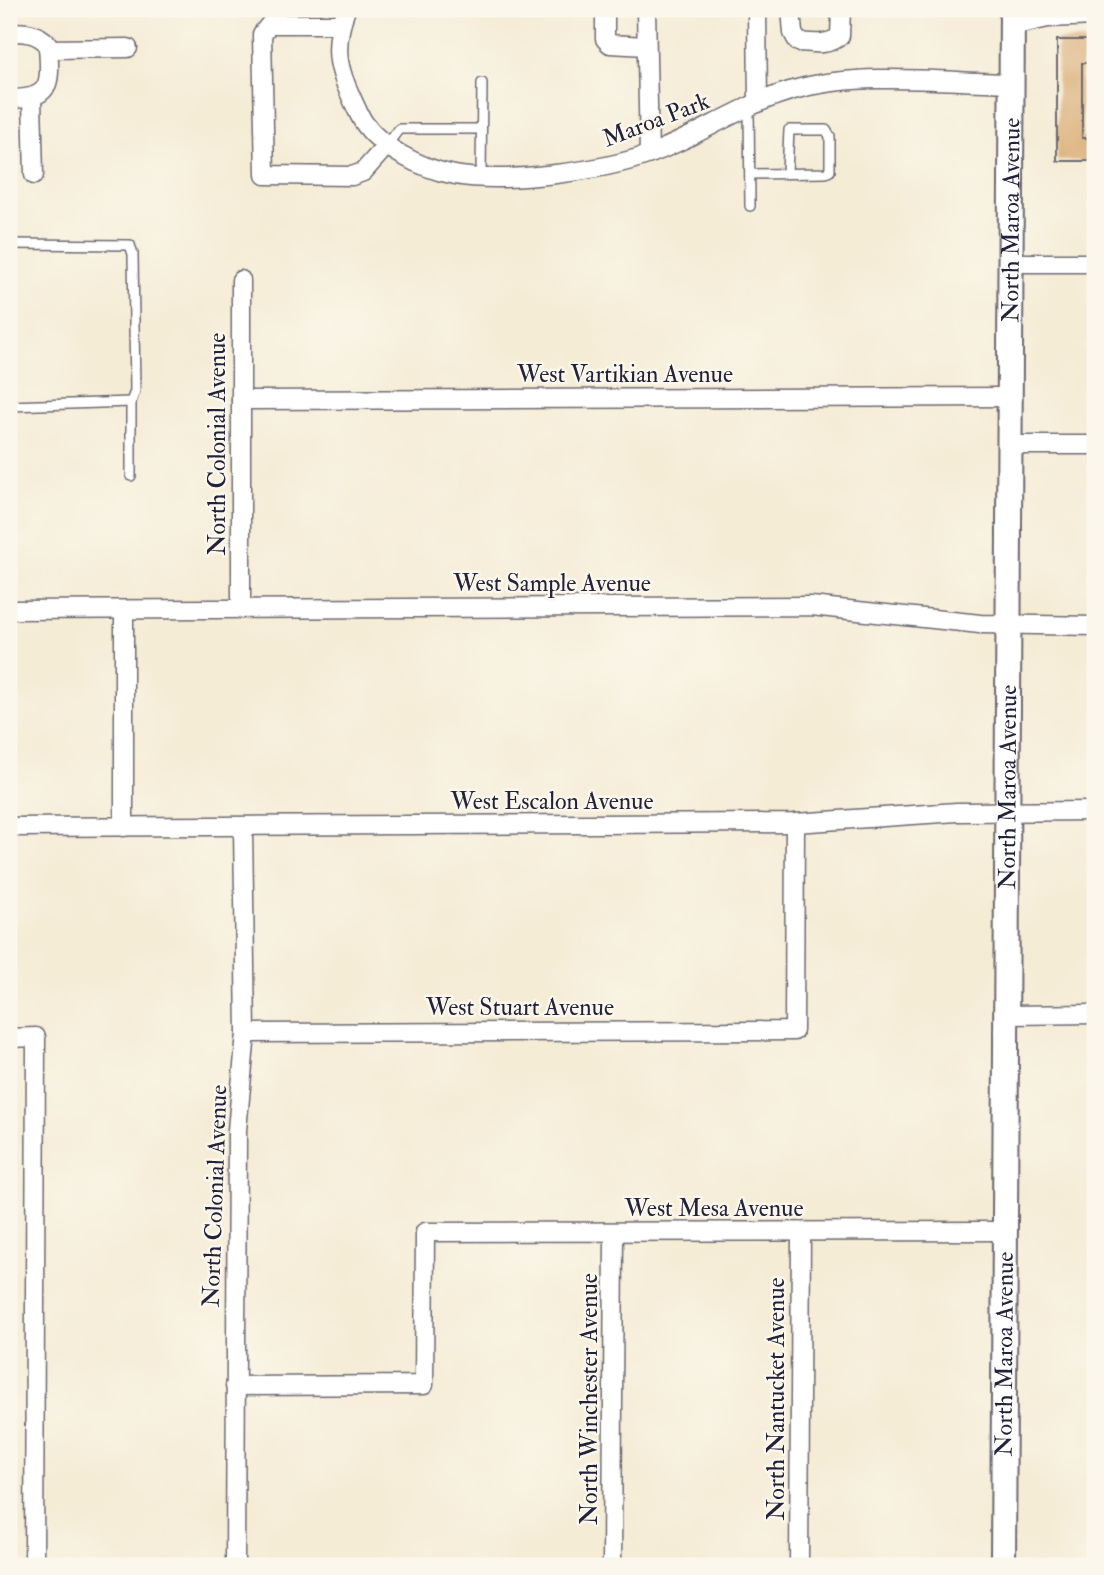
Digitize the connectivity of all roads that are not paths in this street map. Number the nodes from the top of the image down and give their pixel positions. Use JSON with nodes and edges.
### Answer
{"nodes":[{"id":1,"x":605,"y":9,"type":"edge"},
{"id":2,"x":646,"y":9,"type":"edge"},
{"id":3,"x":757,"y":9,"type":"edge"},
{"id":4,"x":791,"y":9,"type":"edge"},
{"id":5,"x":841,"y":9,"type":"edge"},
{"id":6,"x":344,"y":16,"type":"edge"},
{"id":7,"x":1095,"y":16,"type":"edge"},
{"id":8,"x":1012,"y":18,"type":"edge"},
{"id":9,"x":9,"y":32,"type":"edge"},
{"id":10,"x":646,"y":46,"type":"junction"},
{"id":11,"x":128,"y":48,"type":"dead end"},
{"id":12,"x":48,"y":49,"type":"junction"},
{"id":13,"x":482,"y":83,"type":"dead end"},
{"id":14,"x":1013,"y":83,"type":"junction"},
{"id":15,"x":32,"y":99,"type":"junction"},
{"id":16,"x":9,"y":100,"type":"edge"},
{"id":17,"x":754,"y":105,"type":"junction"},
{"id":18,"x":481,"y":129,"type":"junction"},
{"id":19,"x":387,"y":145,"type":"junction"},
{"id":20,"x":649,"y":154,"type":"junction"},
{"id":21,"x":787,"y":173,"type":"junction"},
{"id":22,"x":750,"y":174,"type":"junction"},
{"id":23,"x":34,"y":175,"type":"dead end"},
{"id":24,"x":481,"y":176,"type":"junction"},
{"id":25,"x":750,"y":206,"type":"dead end"},
{"id":26,"x":9,"y":244,"type":"edge"},
{"id":27,"x":1095,"y":263,"type":"edge"},
{"id":28,"x":1010,"y":264,"type":"junction"},
{"id":29,"x":241,"y":280,"type":"dead end"},
{"id":30,"x":1009,"y":397,"type":"junction"},
{"id":31,"x":242,"y":400,"type":"junction"},
{"id":32,"x":131,"y":402,"type":"junction"},
{"id":33,"x":9,"y":406,"type":"edge"},
{"id":34,"x":1009,"y":445,"type":"junction"},
{"id":35,"x":1095,"y":445,"type":"edge"},
{"id":36,"x":131,"y":476,"type":"dead end"},
{"id":37,"x":241,"y":609,"type":"junction"},
{"id":38,"x":9,"y":610,"type":"edge"},
{"id":39,"x":124,"y":610,"type":"junction"},
{"id":40,"x":1008,"y":625,"type":"junction"},
{"id":41,"x":1095,"y":626,"type":"edge"},
{"id":42,"x":1008,"y":811,"type":"junction"},
{"id":43,"x":1095,"y":811,"type":"edge"},
{"id":44,"x":795,"y":823,"type":"junction"},
{"id":45,"x":9,"y":827,"type":"edge"},
{"id":46,"x":124,"y":827,"type":"junction"},
{"id":47,"x":243,"y":828,"type":"junction"},
{"id":48,"x":1095,"y":1014,"type":"edge"},
{"id":49,"x":1005,"y":1015,"type":"junction"},
{"id":50,"x":246,"y":1033,"type":"junction"},
{"id":51,"x":9,"y":1038,"type":"edge"},
{"id":52,"x":1004,"y":1231,"type":"junction"},
{"id":53,"x":614,"y":1233,"type":"junction"},
{"id":54,"x":802,"y":1233,"type":"junction"},
{"id":55,"x":235,"y":1386,"type":"junction"},
{"id":56,"x":34,"y":1566,"type":"edge"},
{"id":57,"x":235,"y":1566,"type":"edge"},
{"id":58,"x":612,"y":1566,"type":"edge"},
{"id":59,"x":799,"y":1566,"type":"edge"},
{"id":60,"x":1003,"y":1566,"type":"edge"}],
"edges":[{"from":1,"to":10,"type":"street"},
{"from":2,"to":10,"type":"street"},
{"from":3,"to":17,"type":"street"},
{"from":4,"to":5,"type":"street"},
{"from":6,"to":19,"type":"street","name":"Maroa Park"},
{"from":6,"to":19,"type":"street"},
{"from":7,"to":8,"type":"street"},
{"from":8,"to":14,"type":"main road","name":"North Maroa Avenue"},
{"from":9,"to":12,"type":"street"},
{"from":10,"to":20,"type":"street"},
{"from":11,"to":12,"type":"street"},
{"from":12,"to":15,"type":"street"},
{"from":13,"to":18,"type":"lane"},
{"from":14,"to":17,"type":"street","name":"Maroa Park"},
{"from":14,"to":28,"type":"main road","name":"North Maroa Avenue"},
{"from":15,"to":16,"type":"street"},
{"from":15,"to":23,"type":"street"},
{"from":17,"to":20,"type":"street","name":"Maroa Park"},
{"from":17,"to":22,"type":"lane"},
{"from":18,"to":19,"type":"lane"},
{"from":18,"to":24,"type":"lane"},
{"from":19,"to":24,"type":"street","name":"Maroa Park"},
{"from":20,"to":24,"type":"street","name":"Maroa Park"},
{"from":21,"to":21,"type":"lane"},
{"from":21,"to":22,"type":"lane"},
{"from":22,"to":25,"type":"lane"},
{"from":26,"to":32,"type":"lane"},
{"from":27,"to":28,"type":"street"},
{"from":28,"to":30,"type":"main road","name":"North Maroa Avenue"},
{"from":29,"to":31,"type":"street","name":"North Colonial Avenue"},
{"from":30,"to":31,"type":"street","name":"West Vartikian Avenue"},
{"from":30,"to":34,"type":"main road","name":"North Maroa Avenue"},
{"from":31,"to":37,"type":"street","name":"North Colonial Avenue"},
{"from":32,"to":33,"type":"lane"},
{"from":32,"to":36,"type":"lane"},
{"from":34,"to":35,"type":"street"},
{"from":34,"to":40,"type":"main road","name":"North Maroa Avenue"},
{"from":37,"to":39,"type":"street","name":"West Sample Avenue"},
{"from":37,"to":40,"type":"street","name":"West Sample Avenue"},
{"from":38,"to":39,"type":"street","name":"West Sample Avenue"},
{"from":39,"to":46,"type":"street"},
{"from":40,"to":41,"type":"street","name":"West Sample Avenue"},
{"from":40,"to":42,"type":"main road","name":"North Maroa Avenue"},
{"from":42,"to":43,"type":"street","name":"West Escalon Avenue"},
{"from":42,"to":44,"type":"street","name":"West Escalon Avenue"},
{"from":42,"to":49,"type":"main road","name":"North Maroa Avenue"},
{"from":44,"to":47,"type":"street","name":"West Escalon Avenue"},
{"from":44,"to":50,"type":"street","name":"West Stuart Avenue"},
{"from":45,"to":46,"type":"street","name":"West Escalon Avenue"},
{"from":46,"to":47,"type":"street","name":"West Escalon Avenue"},
{"from":47,"to":50,"type":"street","name":"North Colonial Avenue"},
{"from":48,"to":49,"type":"street"},
{"from":49,"to":52,"type":"main road","name":"North Maroa Avenue"},
{"from":50,"to":55,"type":"street","name":"North Colonial Avenue"},
{"from":51,"to":56,"type":"street"},
{"from":52,"to":54,"type":"street","name":"West Mesa Avenue"},
{"from":52,"to":60,"type":"main road","name":"North Maroa Avenue"},
{"from":53,"to":54,"type":"street","name":"West Mesa Avenue"},
{"from":53,"to":55,"type":"street","name":"West Mesa Avenue"},
{"from":53,"to":58,"type":"street","name":"North Winchester Avenue"},
{"from":54,"to":59,"type":"street","name":"North Nantucket Avenue"},
{"from":55,"to":57,"type":"street","name":"North Colonial Avenue"}]}
